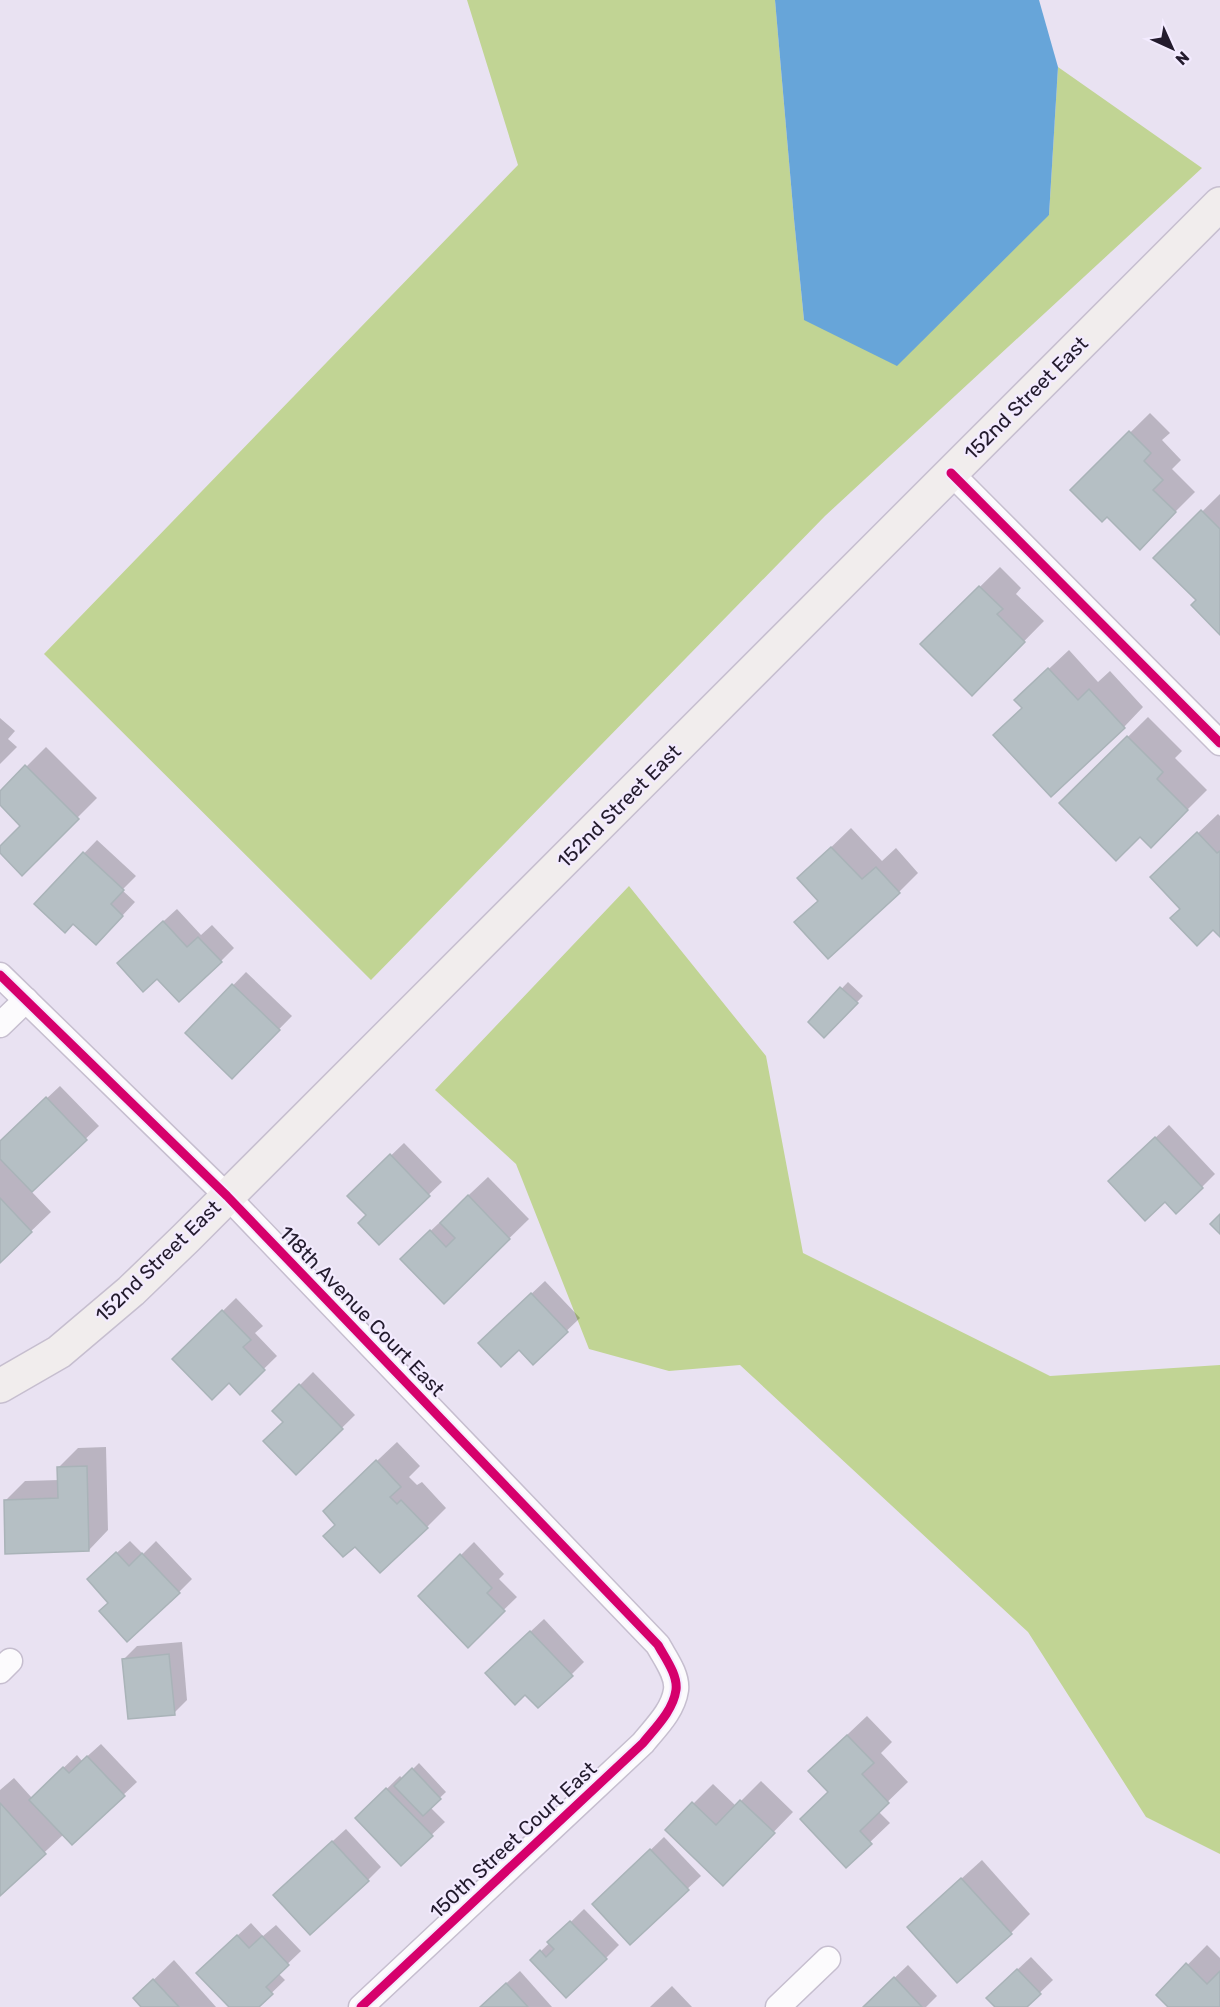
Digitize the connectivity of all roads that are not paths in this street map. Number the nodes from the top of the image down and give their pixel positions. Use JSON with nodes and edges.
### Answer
{"nodes":[{"id":1,"x":1220,"y":204,"type":"edge"},
{"id":2,"x":951,"y":473,"type":"junction"},
{"id":3,"x":1220,"y":743,"type":"edge"},
{"id":4,"x":0,"y":975,"type":"edge"},
{"id":5,"x":26,"y":1000,"type":"junction"},
{"id":6,"x":0,"y":1025,"type":"edge"},
{"id":7,"x":226,"y":1196,"type":"junction"},
{"id":8,"x":0,"y":1386,"type":"edge"},
{"id":9,"x":676,"y":1689,"type":"joint"},
{"id":10,"x":828,"y":1959,"type":"dead end"},
{"id":11,"x":361,"y":2007,"type":"edge"},
{"id":12,"x":778,"y":2007,"type":"edge"}],
"edges":[{"from":1,"to":2,"type":"main road","name":"152nd Street East"},
{"from":2,"to":3,"type":"street"},
{"from":2,"to":7,"type":"main road","name":"152nd Street East"},
{"from":4,"to":5,"type":"street","name":"118th Avenue Court East"},
{"from":5,"to":6,"type":"street"},
{"from":5,"to":7,"type":"street","name":"118th Avenue Court East"},
{"from":7,"to":8,"type":"main road","name":"152nd Street East"},
{"from":7,"to":9,"type":"street","name":"118th Avenue Court East"},
{"from":9,"to":11,"type":"street","name":"150th Street Court East"},
{"from":10,"to":12,"type":"street"}]}
